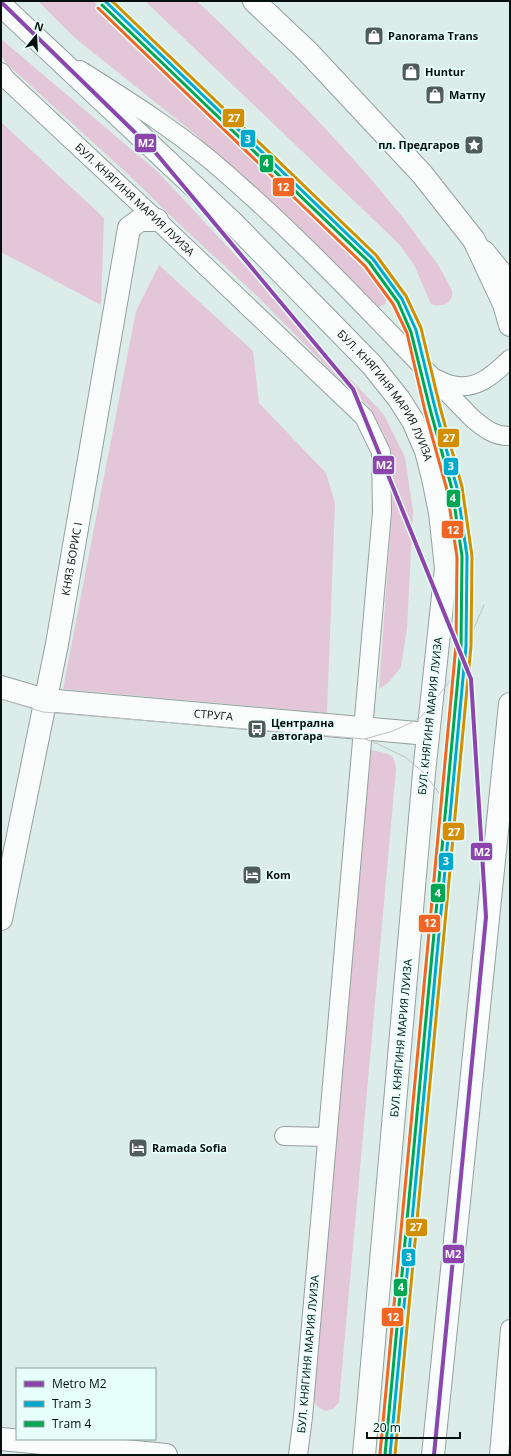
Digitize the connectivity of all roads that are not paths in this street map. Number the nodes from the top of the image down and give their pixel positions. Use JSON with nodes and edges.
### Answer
{"nodes":[{"id":1,"x":254,"y":1,"type":"edge"},
{"id":2,"x":1,"y":5,"type":"edge"},
{"id":3,"x":51,"y":51,"type":"junction"},
{"id":4,"x":1,"y":72,"type":"edge"},
{"id":5,"x":157,"y":220,"type":"junction"},
{"id":6,"x":474,"y":240,"type":"junction"},
{"id":7,"x":510,"y":284,"type":"edge"},
{"id":8,"x":510,"y":325,"type":"edge"},
{"id":9,"x":510,"y":358,"type":"edge"},
{"id":10,"x":432,"y":377,"type":"junction"},
{"id":11,"x":510,"y":436,"type":"edge"},
{"id":12,"x":1,"y":687,"type":"edge"},
{"id":13,"x":46,"y":700,"type":"junction"},
{"id":14,"x":510,"y":704,"type":"edge"},
{"id":15,"x":363,"y":728,"type":"junction"},
{"id":16,"x":428,"y":734,"type":"junction"},
{"id":17,"x":507,"y":761,"type":"edge"},
{"id":18,"x":1,"y":919,"type":"edge"},
{"id":19,"x":284,"y":1136,"type":"dead end"},
{"id":20,"x":327,"y":1137,"type":"junction"},
{"id":21,"x":510,"y":1329,"type":"edge"},
{"id":22,"x":1,"y":1439,"type":"edge"},
{"id":23,"x":166,"y":1455,"type":"edge"},
{"id":24,"x":298,"y":1455,"type":"edge"},
{"id":25,"x":364,"y":1455,"type":"edge"},
{"id":26,"x":433,"y":1455,"type":"edge"},
{"id":27,"x":499,"y":1455,"type":"edge"}],
"edges":[{"from":1,"to":6,"type":"main road"},
{"from":2,"to":3,"type":"main road","name":"БУЛ. КНЯГИНЯ МАРИЯ ЛУИЗА"},
{"from":3,"to":10,"type":"lane"},
{"from":3,"to":16,"type":"main road","name":"БУЛ. КНЯГИНЯ МАРИЯ ЛУИЗА"},
{"from":4,"to":5,"type":"lane","name":"БУЛ. КНЯГИНЯ МАРИЯ ЛУИЗА"},
{"from":5,"to":13,"type":"main road","name":"КНЯЗ БОРИС I"},
{"from":5,"to":15,"type":"lane","name":"БУЛ. КНЯГИНЯ МАРИЯ ЛУИЗА"},
{"from":6,"to":7,"type":"main road"},
{"from":6,"to":8,"type":"main road"},
{"from":9,"to":10,"type":"lane"},
{"from":10,"to":11,"type":"lane"},
{"from":12,"to":13,"type":"main road","name":"СТРУГА"},
{"from":13,"to":15,"type":"main road","name":"СТРУГА"},
{"from":13,"to":18,"type":"main road","name":"КНЯЗ БОРИС I"},
{"from":14,"to":17,"type":"main road"},
{"from":15,"to":16,"type":"main road","name":"СТРУГА"},
{"from":15,"to":20,"type":"lane","name":"БУЛ. КНЯГИНЯ МАРИЯ ЛУИЗА"},
{"from":16,"to":25,"type":"main road","name":"БУЛ. КНЯГИНЯ МАРИЯ ЛУИЗА"},
{"from":17,"to":26,"type":"main road"},
{"from":19,"to":20,"type":"lane"},
{"from":20,"to":24,"type":"lane","name":"БУЛ. КНЯГИНЯ МАРИЯ ЛУИЗА"},
{"from":21,"to":27,"type":"lane"},
{"from":22,"to":23,"type":"main road"}]}
